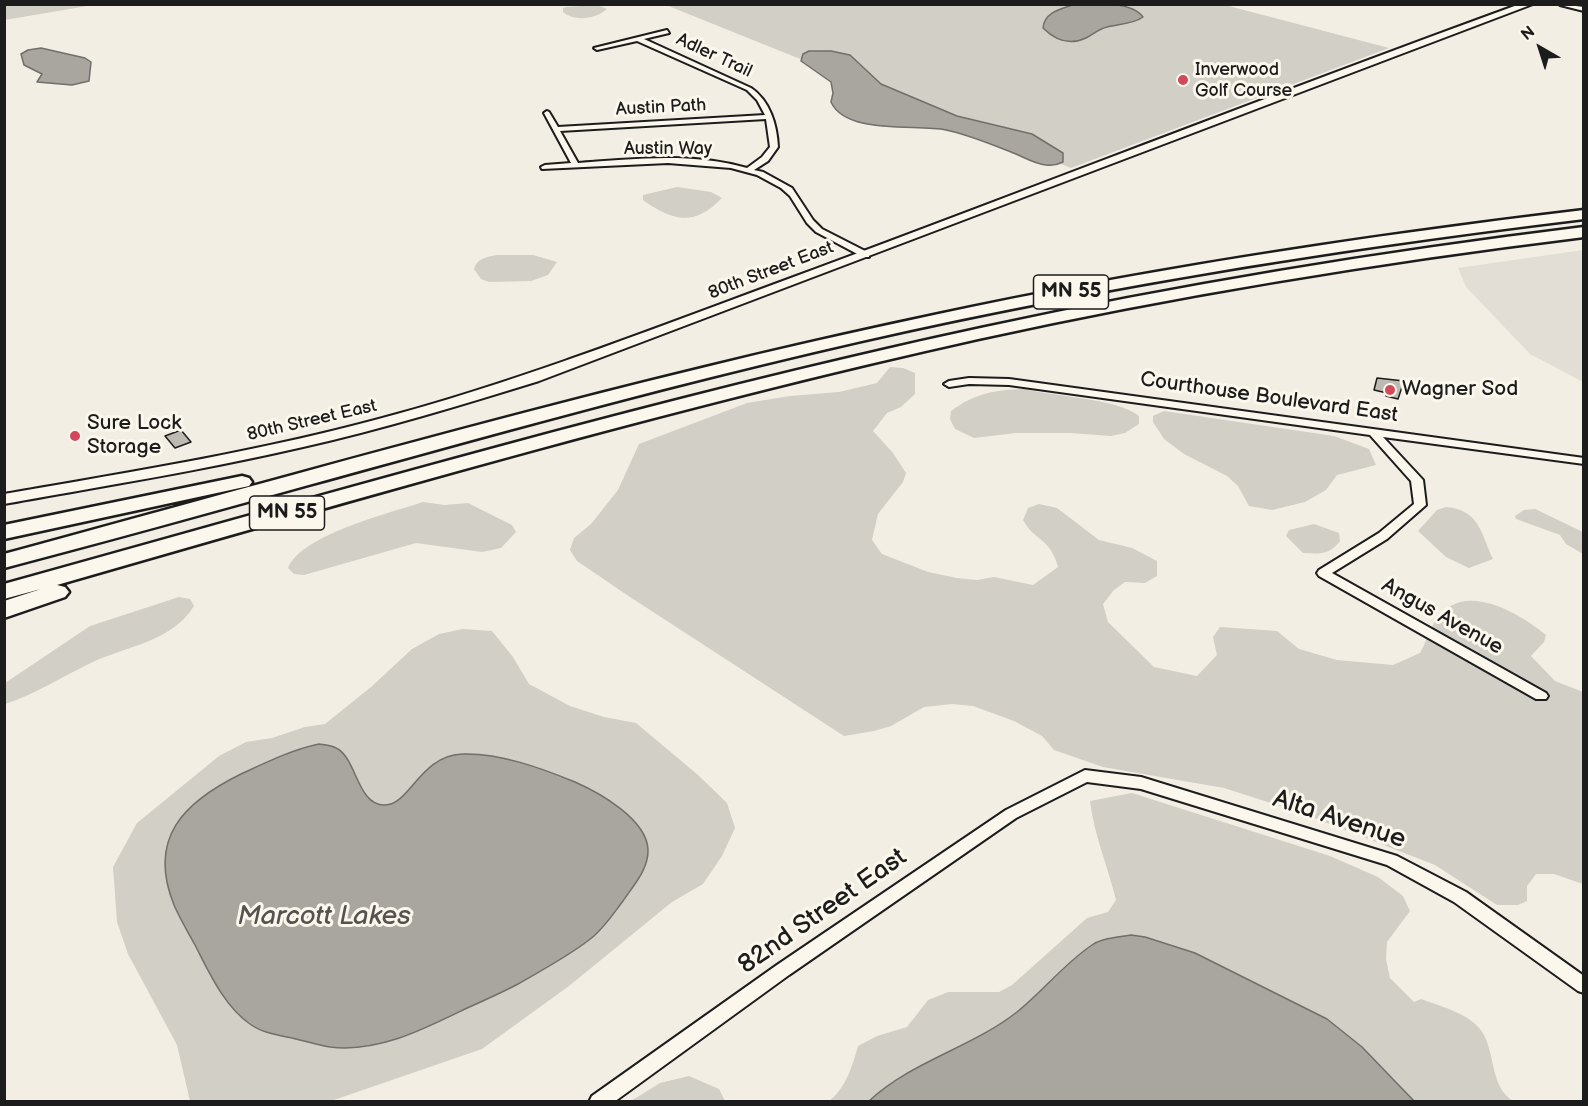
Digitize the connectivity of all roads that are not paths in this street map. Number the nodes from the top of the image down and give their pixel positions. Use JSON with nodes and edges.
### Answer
{"nodes":[{"id":1,"x":1529,"y":4,"type":"edge"},
{"id":2,"x":1562,"y":4,"type":"edge"},
{"id":3,"x":1584,"y":9,"type":"edge"},
{"id":4,"x":667,"y":32,"type":"dead end"},
{"id":5,"x":639,"y":39,"type":"junction"},
{"id":6,"x":597,"y":48,"type":"dead end"},
{"id":7,"x":547,"y":113,"type":"dead end"},
{"id":8,"x":768,"y":117,"type":"junction"},
{"id":9,"x":555,"y":129,"type":"junction"},
{"id":10,"x":576,"y":166,"type":"junction"},
{"id":11,"x":545,"y":167,"type":"dead end"},
{"id":12,"x":748,"y":170,"type":"junction"},
{"id":13,"x":1584,"y":214,"type":"edge"},
{"id":14,"x":1584,"y":232,"type":"edge"},
{"id":15,"x":866,"y":255,"type":"junction"},
{"id":16,"x":949,"y":384,"type":"dead end"},
{"id":17,"x":565,"y":409,"type":"junction"},
{"id":18,"x":1374,"y":433,"type":"junction"},
{"id":19,"x":570,"y":435,"type":"junction"},
{"id":20,"x":1584,"y":461,"type":"edge"},
{"id":21,"x":4,"y":499,"type":"edge"},
{"id":22,"x":4,"y":532,"type":"edge"},
{"id":23,"x":4,"y":561,"type":"edge"},
{"id":24,"x":4,"y":592,"type":"edge"},
{"id":25,"x":4,"y":610,"type":"edge"},
{"id":26,"x":1541,"y":696,"type":"dead end"},
{"id":27,"x":1085,"y":776,"type":"joint"},
{"id":28,"x":1584,"y":986,"type":"edge"},
{"id":29,"x":598,"y":1101,"type":"edge"}],
"edges":[{"from":1,"to":15,"type":"street","name":"80th Street East"},
{"from":2,"to":3,"type":"street"},
{"from":4,"to":5,"type":"street"},
{"from":5,"to":6,"type":"street"},
{"from":5,"to":8,"type":"street","name":"Adler Trail"},
{"from":7,"to":9,"type":"street"},
{"from":8,"to":9,"type":"street","name":"Austin Path"},
{"from":8,"to":12,"type":"street","name":"Adler Trail"},
{"from":9,"to":10,"type":"street"},
{"from":10,"to":11,"type":"street","name":"Austin Way"},
{"from":10,"to":12,"type":"street","name":"Austin Way"},
{"from":12,"to":15,"type":"street","name":"Austin Way"},
{"from":13,"to":17,"type":"highway","number":"MN 55"},
{"from":14,"to":19,"type":"highway","number":"MN 55"},
{"from":15,"to":21,"type":"street","name":"80th Street East"},
{"from":16,"to":18,"type":"street","name":"Courthouse Boulevard East"},
{"from":17,"to":22,"type":"highway"},
{"from":17,"to":23,"type":"highway","number":"MN 55"},
{"from":18,"to":20,"type":"street","name":"Courthouse Boulevard East"},
{"from":18,"to":26,"type":"street","name":"Angus Avenue"},
{"from":19,"to":24,"type":"highway","number":"MN 55"},
{"from":19,"to":25,"type":"highway"},
{"from":27,"to":28,"type":"street","name":"Alta Avenue"},
{"from":27,"to":29,"type":"street","name":"82nd Street East"}]}
